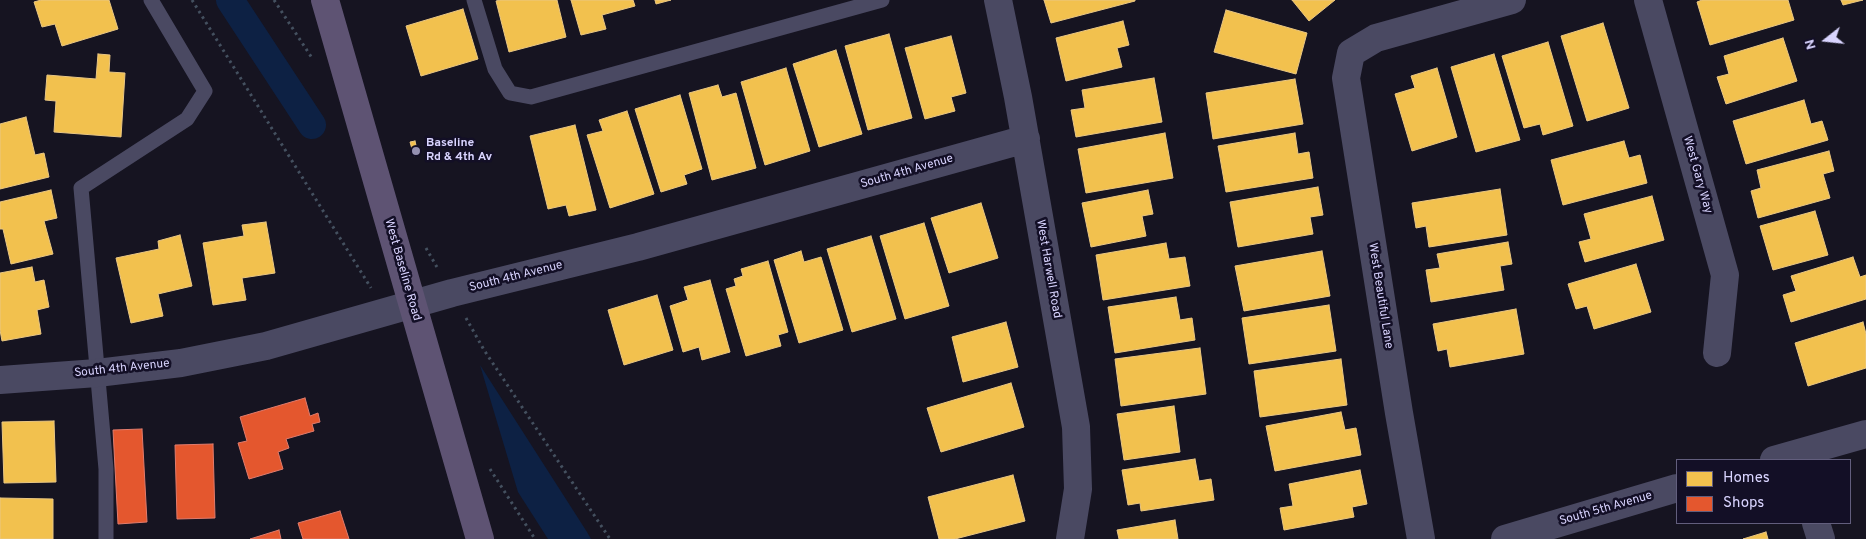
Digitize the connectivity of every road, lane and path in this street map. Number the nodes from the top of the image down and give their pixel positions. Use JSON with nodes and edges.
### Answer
{"nodes":[{"id":1,"x":151,"y":0,"type":"edge"},
{"id":2,"x":192,"y":0,"type":"edge"},
{"id":3,"x":274,"y":0,"type":"edge"},
{"id":4,"x":324,"y":0,"type":"edge"},
{"id":5,"x":474,"y":0,"type":"edge"},
{"id":6,"x":882,"y":0,"type":"edge"},
{"id":7,"x":998,"y":0,"type":"edge"},
{"id":8,"x":1512,"y":0,"type":"edge"},
{"id":9,"x":1648,"y":0,"type":"edge"},
{"id":10,"x":290,"y":24,"type":"dead end"},
{"id":11,"x":1026,"y":139,"type":"junction"},
{"id":12,"x":361,"y":272,"type":"dead end"},
{"id":13,"x":412,"y":304,"type":"junction"},
{"id":14,"x":470,"y":324,"type":"dead end"},
{"id":15,"x":1717,"y":353,"type":"dead end"},
{"id":16,"x":98,"y":373,"type":"junction"},
{"id":17,"x":0,"y":380,"type":"edge"},
{"id":18,"x":1866,"y":434,"type":"edge"},
{"id":19,"x":1789,"y":458,"type":"edge"},
{"id":20,"x":1676,"y":488,"type":"edge"},
{"id":21,"x":513,"y":504,"type":"dead end"},
{"id":22,"x":1816,"y":524,"type":"edge"},
{"id":23,"x":1572,"y":530,"type":"edge"},
{"id":24,"x":106,"y":539,"type":"edge"},
{"id":25,"x":480,"y":539,"type":"edge"},
{"id":26,"x":535,"y":539,"type":"edge"},
{"id":27,"x":610,"y":539,"type":"edge"},
{"id":28,"x":1070,"y":539,"type":"edge"},
{"id":29,"x":1421,"y":539,"type":"edge"},
{"id":30,"x":1505,"y":539,"type":"edge"},
{"id":31,"x":1821,"y":539,"type":"edge"}],
"edges":[{"from":1,"to":16,"type":"lane"},
{"from":2,"to":12,"type":"path"},
{"from":3,"to":10,"type":"path"},
{"from":4,"to":13,"type":"main road","name":"West Baseline Road"},
{"from":5,"to":6,"type":"lane"},
{"from":7,"to":11,"type":"street","name":"West Harwell Road"},
{"from":8,"to":29,"type":"street","name":"West Beautiful Lane"},
{"from":9,"to":15,"type":"street","name":"West Gary Way"},
{"from":11,"to":13,"type":"street","name":"South 4th Avenue"},
{"from":11,"to":28,"type":"street","name":"West Harwell Road"},
{"from":13,"to":16,"type":"street","name":"South 4th Avenue"},
{"from":13,"to":25,"type":"main road","name":"West Baseline Road"},
{"from":14,"to":27,"type":"path"},
{"from":16,"to":17,"type":"street","name":"South 4th Avenue"},
{"from":16,"to":24,"type":"lane"},
{"from":18,"to":19,"type":"street"},
{"from":20,"to":23,"type":"street","name":"South 5th Avenue"},
{"from":21,"to":26,"type":"path"},
{"from":22,"to":31,"type":"street"},
{"from":23,"to":30,"type":"street","name":"South 5th Avenue"}]}
